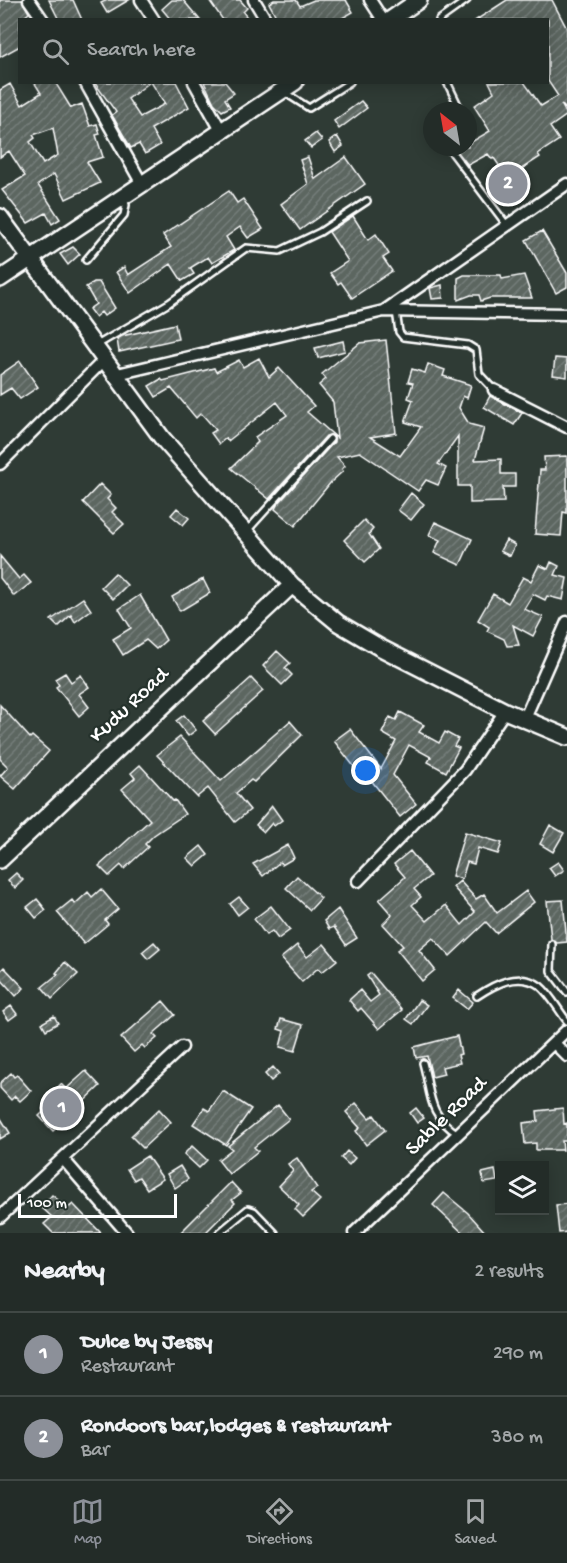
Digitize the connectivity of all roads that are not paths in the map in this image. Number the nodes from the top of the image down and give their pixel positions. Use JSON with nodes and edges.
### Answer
{"nodes":[{"id":1,"x":29,"y":0,"type":"edge"},
{"id":2,"x":141,"y":0,"type":"edge"},
{"id":3,"x":254,"y":0,"type":"edge"},
{"id":4,"x":370,"y":0,"type":"edge"},
{"id":5,"x":419,"y":0,"type":"edge"},
{"id":6,"x":467,"y":0,"type":"edge"},
{"id":7,"x":42,"y":18,"type":"edge"},
{"id":8,"x":153,"y":18,"type":"edge"},
{"id":9,"x":266,"y":18,"type":"edge"},
{"id":10,"x":382,"y":18,"type":"edge"},
{"id":11,"x":393,"y":18,"type":"edge"},
{"id":12,"x":442,"y":18,"type":"edge"},
{"id":13,"x":86,"y":84,"type":"edge"},
{"id":14,"x":195,"y":84,"type":"edge"},
{"id":15,"x":347,"y":84,"type":"edge"},
{"id":16,"x":448,"y":84,"type":"edge"},
{"id":17,"x":289,"y":87,"type":"edge"},
{"id":18,"x":458,"y":102,"type":"edge"},
{"id":19,"x":222,"y":132,"type":"junction"},
{"id":20,"x":455,"y":156,"type":"edge"},
{"id":21,"x":142,"y":184,"type":"junction"},
{"id":22,"x":567,"y":184,"type":"edge"},
{"id":23,"x":123,"y":197,"type":"junction"},
{"id":24,"x":367,"y":201,"type":"dead end"},
{"id":25,"x":0,"y":217,"type":"edge"},
{"id":26,"x":506,"y":224,"type":"junction"},
{"id":27,"x":29,"y":258,"type":"junction"},
{"id":28,"x":86,"y":260,"type":"dead end"},
{"id":29,"x":0,"y":279,"type":"edge"},
{"id":30,"x":384,"y":311,"type":"junction"},
{"id":31,"x":396,"y":311,"type":"junction"},
{"id":32,"x":567,"y":314,"type":"edge"},
{"id":33,"x":93,"y":347,"type":"junction"},
{"id":34,"x":103,"y":361,"type":"junction"},
{"id":35,"x":113,"y":375,"type":"junction"},
{"id":36,"x":494,"y":390,"type":"joint"},
{"id":37,"x":567,"y":427,"type":"edge"},
{"id":38,"x":330,"y":440,"type":"dead end"},
{"id":39,"x":0,"y":464,"type":"edge"},
{"id":40,"x":245,"y":534,"type":"junction"},
{"id":41,"x":292,"y":585,"type":"junction"},
{"id":42,"x":567,"y":622,"type":"edge"},
{"id":43,"x":505,"y":711,"type":"junction"},
{"id":44,"x":524,"y":720,"type":"junction"},
{"id":45,"x":567,"y":737,"type":"edge"},
{"id":46,"x":0,"y":860,"type":"edge"},
{"id":47,"x":358,"y":881,"type":"dead end"},
{"id":48,"x":552,"y":944,"type":"dead end"},
{"id":49,"x":567,"y":992,"type":"edge"},
{"id":50,"x":477,"y":996,"type":"dead end"},
{"id":51,"x":567,"y":1021,"type":"edge"},
{"id":52,"x":567,"y":1030,"type":"edge"},
{"id":53,"x":554,"y":1043,"type":"junction"},
{"id":54,"x":182,"y":1047,"type":"dead end"},
{"id":55,"x":567,"y":1056,"type":"edge"},
{"id":56,"x":423,"y":1063,"type":"dead end"},
{"id":57,"x":458,"y":1134,"type":"junction"},
{"id":58,"x":64,"y":1160,"type":"junction"},
{"id":59,"x":0,"y":1217,"type":"edge"},
{"id":60,"x":127,"y":1233,"type":"edge"},
{"id":61,"x":219,"y":1233,"type":"edge"},
{"id":62,"x":275,"y":1233,"type":"edge"},
{"id":63,"x":354,"y":1233,"type":"edge"}],
"edges":[{"from":1,"to":7,"type":"street"},
{"from":2,"to":8,"type":"street"},
{"from":3,"to":9,"type":"street"},
{"from":4,"to":10,"type":"street"},
{"from":5,"to":11,"type":"street"},
{"from":6,"to":12,"type":"lane"},
{"from":13,"to":21,"type":"street"},
{"from":14,"to":19,"type":"street"},
{"from":15,"to":17,"type":"lane"},
{"from":16,"to":18,"type":"lane"},
{"from":17,"to":19,"type":"street"},
{"from":19,"to":21,"type":"street"},
{"from":20,"to":26,"type":"lane"},
{"from":21,"to":23,"type":"street"},
{"from":22,"to":26,"type":"street"},
{"from":23,"to":27,"type":"street"},
{"from":23,"to":28,"type":"lane"},
{"from":24,"to":33,"type":"lane"},
{"from":25,"to":27,"type":"street"},
{"from":26,"to":30,"type":"street"},
{"from":27,"to":29,"type":"street"},
{"from":27,"to":33,"type":"street"},
{"from":30,"to":31,"type":"street"},
{"from":30,"to":35,"type":"street"},
{"from":31,"to":32,"type":"street"},
{"from":31,"to":36,"type":"lane"},
{"from":33,"to":34,"type":"street"},
{"from":34,"to":35,"type":"street"},
{"from":34,"to":39,"type":"street"},
{"from":35,"to":40,"type":"street"},
{"from":36,"to":37,"type":"street"},
{"from":38,"to":40,"type":"lane"},
{"from":40,"to":41,"type":"street"},
{"from":41,"to":43,"type":"street"},
{"from":41,"to":46,"type":"street","name":"Kudu Road"},
{"from":42,"to":44,"type":"street"},
{"from":43,"to":44,"type":"street"},
{"from":43,"to":47,"type":"street"},
{"from":44,"to":45,"type":"street"},
{"from":48,"to":49,"type":"lane"},
{"from":50,"to":51,"type":"lane"},
{"from":52,"to":53,"type":"street","name":"Sable Road"},
{"from":53,"to":55,"type":"street"},
{"from":53,"to":57,"type":"street","name":"Sable Road"},
{"from":54,"to":58,"type":"street"},
{"from":56,"to":57,"type":"lane"},
{"from":57,"to":63,"type":"street","name":"Sable Road"},
{"from":58,"to":59,"type":"street"},
{"from":58,"to":60,"type":"street"},
{"from":61,"to":62,"type":"lane"}]}
